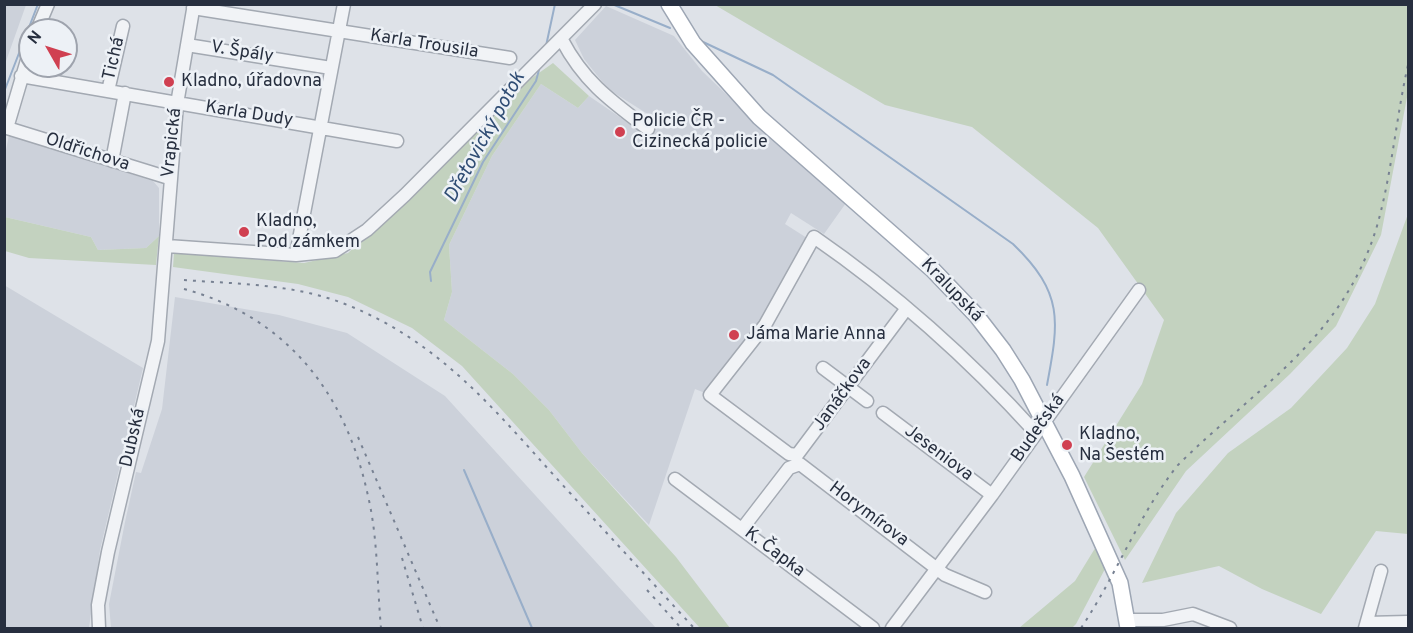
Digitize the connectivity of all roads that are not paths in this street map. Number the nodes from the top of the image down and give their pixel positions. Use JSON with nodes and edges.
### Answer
{"nodes":[{"id":1,"x":48,"y":4,"type":"edge"},
{"id":2,"x":344,"y":4,"type":"edge"},
{"id":3,"x":595,"y":4,"type":"edge"},
{"id":4,"x":669,"y":4,"type":"edge"},
{"id":5,"x":194,"y":7,"type":"edge"},
{"id":6,"x":42,"y":18,"type":"edge"},
{"id":7,"x":123,"y":26,"type":"dead end"},
{"id":8,"x":339,"y":33,"type":"junction"},
{"id":9,"x":558,"y":44,"type":"junction"},
{"id":10,"x":188,"y":45,"type":"junction"},
{"id":11,"x":510,"y":58,"type":"dead end"},
{"id":12,"x":331,"y":68,"type":"junction"},
{"id":13,"x":20,"y":78,"type":"edge"},
{"id":14,"x":33,"y":78,"type":"edge"},
{"id":15,"x":108,"y":91,"type":"junction"},
{"id":16,"x":125,"y":93,"type":"junction"},
{"id":17,"x":177,"y":104,"type":"junction"},
{"id":18,"x":6,"y":127,"type":"edge"},
{"id":19,"x":320,"y":127,"type":"junction"},
{"id":20,"x":648,"y":129,"type":"dead end"},
{"id":21,"x":397,"y":141,"type":"dead end"},
{"id":22,"x":112,"y":161,"type":"junction"},
{"id":23,"x":169,"y":178,"type":"junction"},
{"id":24,"x":167,"y":246,"type":"junction"},
{"id":25,"x":296,"y":255,"type":"junction"},
{"id":26,"x":1139,"y":290,"type":"dead end"},
{"id":27,"x":907,"y":308,"type":"junction"},
{"id":28,"x":823,"y":368,"type":"dead end"},
{"id":29,"x":849,"y":387,"type":"junction"},
{"id":30,"x":710,"y":395,"type":"joint"},
{"id":31,"x":867,"y":401,"type":"dead end"},
{"id":32,"x":883,"y":413,"type":"dead end"},
{"id":33,"x":1040,"y":427,"type":"junction"},
{"id":34,"x":799,"y":458,"type":"junction"},
{"id":35,"x":675,"y":479,"type":"dead end"},
{"id":36,"x":992,"y":495,"type":"junction"},
{"id":37,"x":742,"y":529,"type":"junction"},
{"id":38,"x":939,"y":568,"type":"junction"},
{"id":39,"x":1381,"y":571,"type":"dead end"},
{"id":40,"x":985,"y":592,"type":"dead end"},
{"id":41,"x":1408,"y":622,"type":"edge"},
{"id":42,"x":1127,"y":624,"type":"edge"},
{"id":43,"x":1151,"y":625,"type":"edge"},
{"id":44,"x":1366,"y":626,"type":"edge"},
{"id":45,"x":99,"y":628,"type":"edge"},
{"id":46,"x":873,"y":628,"type":"edge"},
{"id":47,"x":892,"y":628,"type":"edge"},
{"id":48,"x":1230,"y":628,"type":"edge"}],
"edges":[{"from":1,"to":6,"type":"street"},
{"from":2,"to":8,"type":"street"},
{"from":3,"to":9,"type":"street"},
{"from":4,"to":33,"type":"main road","name":"Kralupská"},
{"from":5,"to":8,"type":"street","name":"Karla Trousila"},
{"from":5,"to":10,"type":"street","name":"Vrapická"},
{"from":7,"to":15,"type":"street","name":"Tichá"},
{"from":8,"to":11,"type":"street","name":"Karla Trousila"},
{"from":8,"to":12,"type":"street"},
{"from":9,"to":20,"type":"street"},
{"from":9,"to":25,"type":"street"},
{"from":10,"to":12,"type":"street","name":"V. Špály"},
{"from":10,"to":17,"type":"street","name":"Vrapická"},
{"from":12,"to":19,"type":"street"},
{"from":13,"to":18,"type":"street"},
{"from":14,"to":15,"type":"street","name":"Karla Dudy"},
{"from":15,"to":16,"type":"street","name":"Karla Dudy"},
{"from":16,"to":17,"type":"street","name":"Karla Dudy"},
{"from":16,"to":22,"type":"street"},
{"from":17,"to":19,"type":"street","name":"Karla Dudy"},
{"from":17,"to":23,"type":"street","name":"Vrapická"},
{"from":18,"to":22,"type":"street","name":"Oldřichova"},
{"from":19,"to":21,"type":"street","name":"Karla Dudy"},
{"from":19,"to":25,"type":"street"},
{"from":22,"to":23,"type":"street","name":"Oldřichova"},
{"from":23,"to":24,"type":"street","name":"Vrapická"},
{"from":24,"to":25,"type":"street"},
{"from":24,"to":45,"type":"street","name":"Dubská"},
{"from":26,"to":33,"type":"street","name":"Budečská"},
{"from":27,"to":29,"type":"street","name":"Janáčkova"},
{"from":27,"to":30,"type":"street","name":"Kralupská"},
{"from":27,"to":33,"type":"street","name":"Kralupská"},
{"from":28,"to":29,"type":"street"},
{"from":29,"to":31,"type":"street"},
{"from":29,"to":34,"type":"street","name":"Janáčkova"},
{"from":30,"to":34,"type":"street","name":"Horymírova"},
{"from":32,"to":36,"type":"street","name":"Jeseniova"},
{"from":33,"to":36,"type":"street","name":"Budečská"},
{"from":33,"to":42,"type":"main road","name":"Kralupská"},
{"from":34,"to":37,"type":"street","name":"Janáčkova"},
{"from":34,"to":38,"type":"street","name":"Horymírova"},
{"from":35,"to":37,"type":"street","name":"K. Čapka"},
{"from":36,"to":38,"type":"street","name":"Budečská"},
{"from":37,"to":46,"type":"street","name":"K. Čapka"},
{"from":38,"to":40,"type":"street"},
{"from":38,"to":47,"type":"street","name":"Budečská"},
{"from":39,"to":44,"type":"street"},
{"from":41,"to":44,"type":"street"},
{"from":42,"to":43,"type":"street","name":"Kralupská"},
{"from":43,"to":48,"type":"street","name":"Kralupská"}]}
